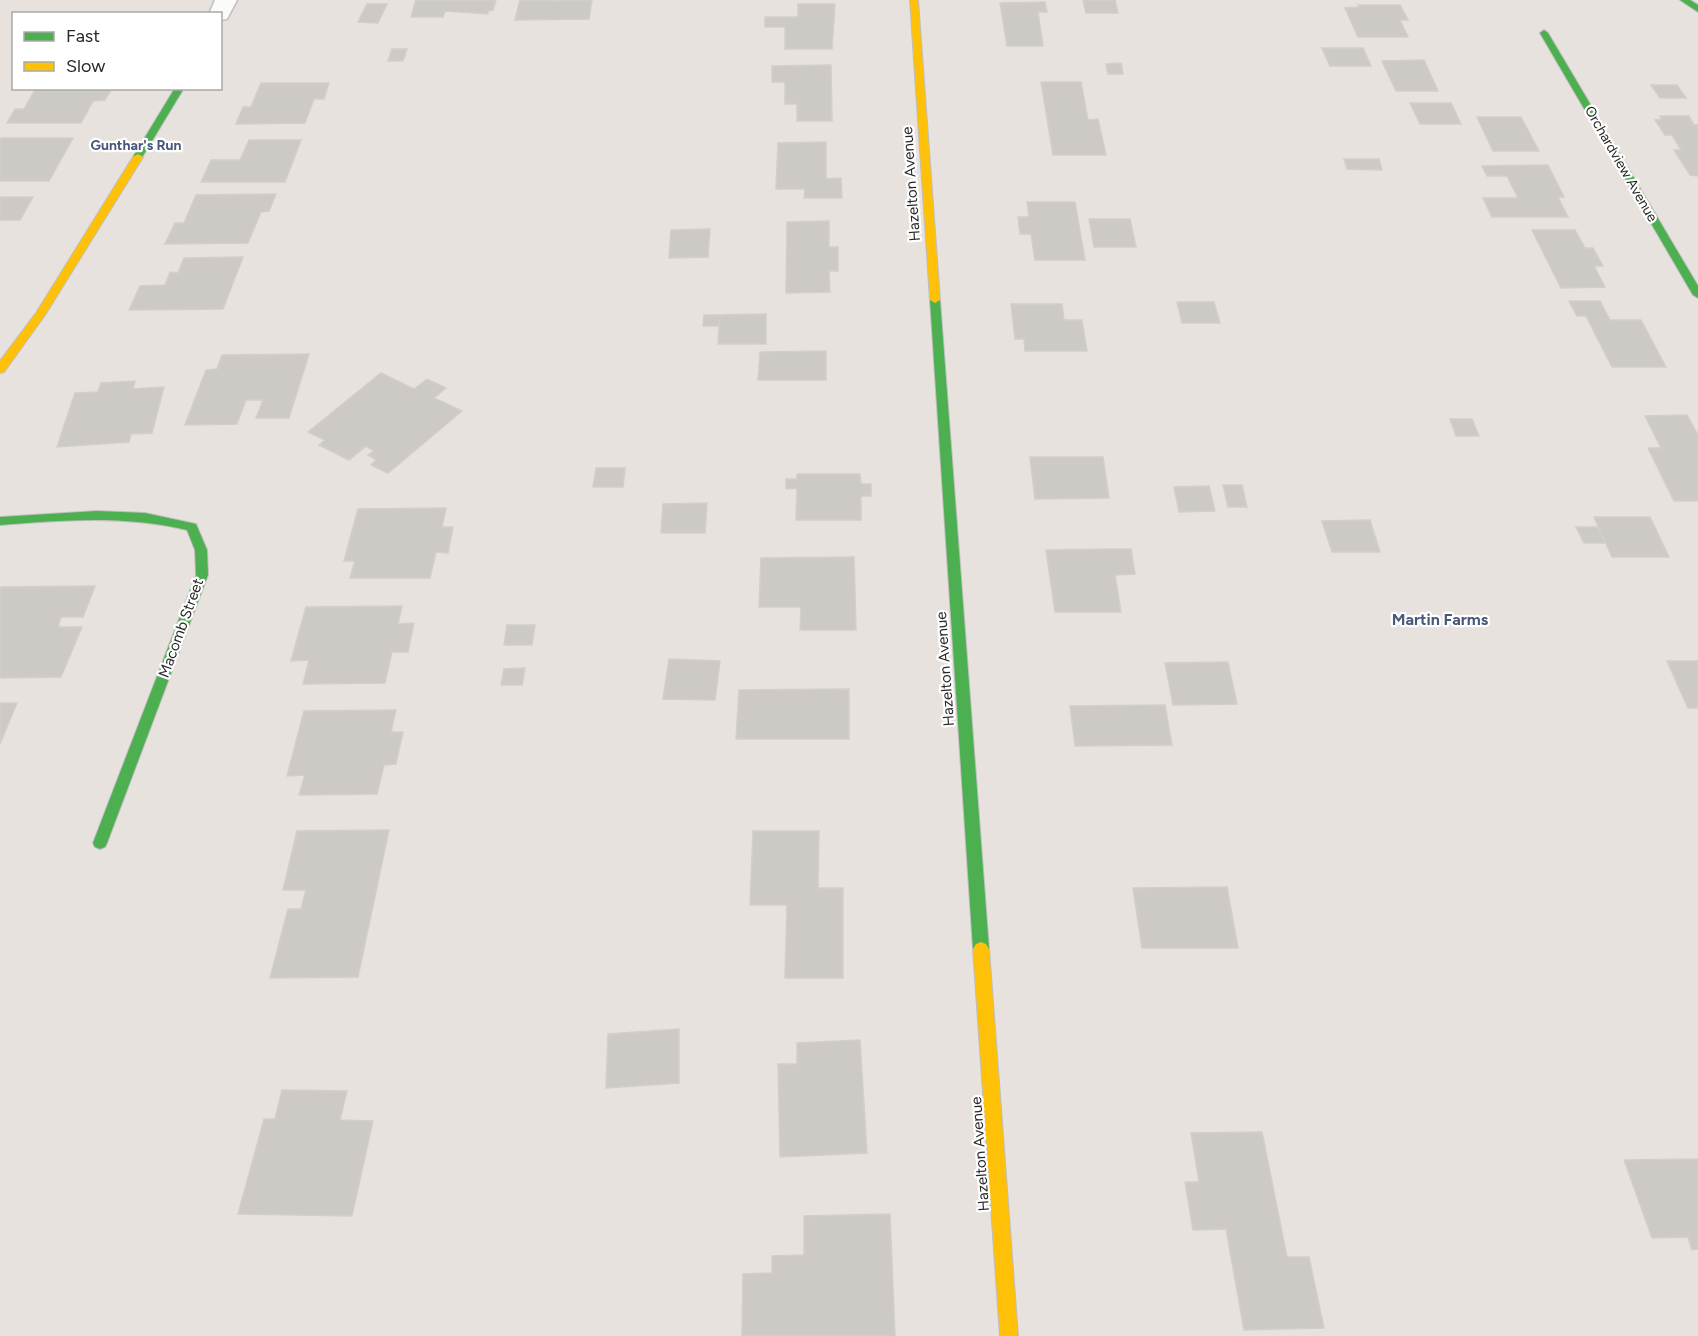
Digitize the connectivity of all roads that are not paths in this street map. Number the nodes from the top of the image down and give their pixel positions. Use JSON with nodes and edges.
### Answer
{"nodes":[{"id":1,"x":914,"y":0,"type":"edge"},
{"id":2,"x":1684,"y":0,"type":"edge"},
{"id":3,"x":1698,"y":9,"type":"edge"},
{"id":4,"x":1544,"y":33,"type":"dead end"},
{"id":5,"x":179,"y":90,"type":"edge"},
{"id":6,"x":1698,"y":295,"type":"edge"},
{"id":7,"x":0,"y":369,"type":"edge"},
{"id":8,"x":0,"y":521,"type":"edge"},
{"id":9,"x":100,"y":843,"type":"dead end"},
{"id":10,"x":1009,"y":1336,"type":"edge"}],
"edges":[{"from":1,"to":10,"type":"main road","name":"Hazelton Avenue"},
{"from":2,"to":3,"type":"main road"},
{"from":4,"to":6,"type":"main road","name":"Orchardview Avenue"},
{"from":5,"to":7,"type":"main road"},
{"from":8,"to":9,"type":"main road","name":"Macomb Street"}]}
